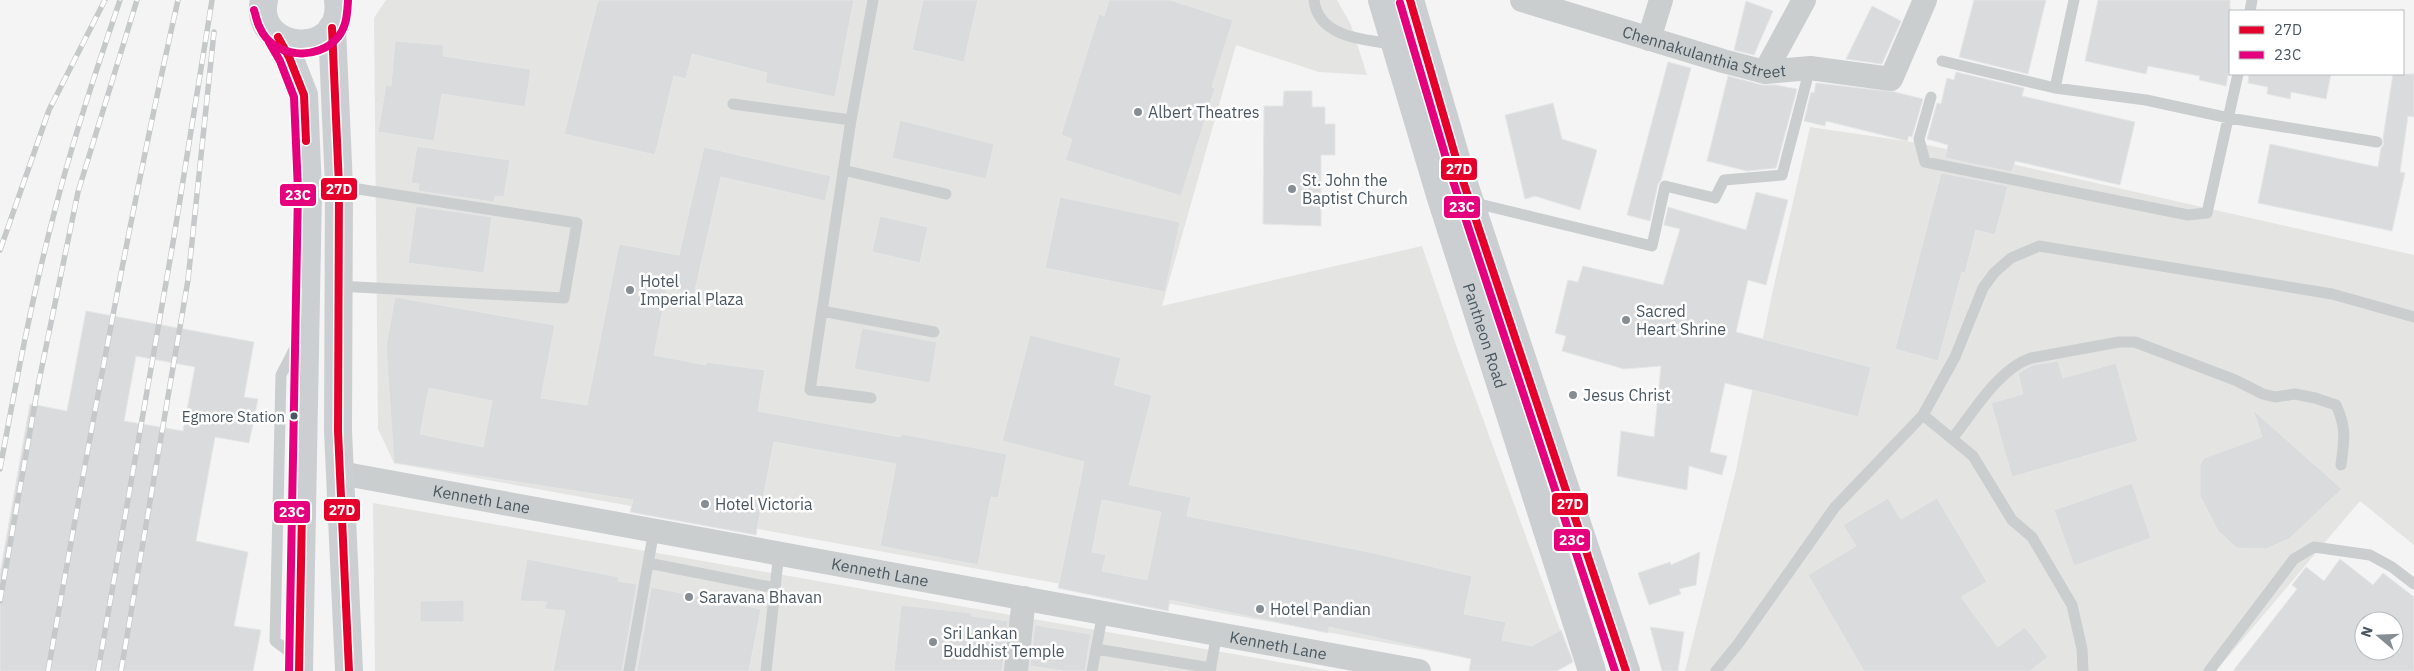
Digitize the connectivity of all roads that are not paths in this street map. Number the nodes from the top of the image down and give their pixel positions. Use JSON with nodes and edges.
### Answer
{"nodes":[{"id":1,"x":264,"y":0,"type":"edge"},
{"id":2,"x":338,"y":0,"type":"edge"},
{"id":3,"x":873,"y":0,"type":"edge"},
{"id":4,"x":1314,"y":0,"type":"edge"},
{"id":5,"x":1382,"y":0,"type":"edge"},
{"id":6,"x":1410,"y":0,"type":"edge"},
{"id":7,"x":1522,"y":0,"type":"edge"},
{"id":8,"x":1661,"y":0,"type":"edge"},
{"id":9,"x":1804,"y":0,"type":"edge"},
{"id":10,"x":1925,"y":0,"type":"edge"},
{"id":11,"x":2074,"y":0,"type":"edge"},
{"id":12,"x":1548,"y":3,"type":"edge"},
{"id":13,"x":332,"y":28,"type":"junction"},
{"id":14,"x":278,"y":37,"type":"junction"},
{"id":15,"x":1649,"y":39,"type":"junction"},
{"id":16,"x":1395,"y":44,"type":"junction"},
{"id":17,"x":1942,"y":62,"type":"dead end"},
{"id":18,"x":1810,"y":68,"type":"junction"},
{"id":19,"x":1765,"y":72,"type":"junction"},
{"id":20,"x":2238,"y":75,"type":"edge"},
{"id":21,"x":2055,"y":88,"type":"junction"},
{"id":22,"x":1931,"y":96,"type":"dead end"},
{"id":23,"x":733,"y":104,"type":"dead end"},
{"id":24,"x":2229,"y":118,"type":"junction"},
{"id":25,"x":851,"y":120,"type":"junction"},
{"id":26,"x":2377,"y":142,"type":"dead end"},
{"id":27,"x":843,"y":170,"type":"junction"},
{"id":28,"x":340,"y":186,"type":"junction"},
{"id":29,"x":946,"y":194,"type":"dead end"},
{"id":30,"x":1470,"y":202,"type":"junction"},
{"id":31,"x":338,"y":286,"type":"junction"},
{"id":32,"x":822,"y":311,"type":"junction"},
{"id":33,"x":2414,"y":317,"type":"edge"},
{"id":34,"x":934,"y":332,"type":"dead end"},
{"id":35,"x":871,"y":398,"type":"dead end"},
{"id":36,"x":1923,"y":415,"type":"junction"},
{"id":37,"x":1952,"y":439,"type":"junction"},
{"id":38,"x":2341,"y":465,"type":"dead end"},
{"id":39,"x":340,"y":473,"type":"junction"},
{"id":40,"x":654,"y":530,"type":"junction"},
{"id":41,"x":779,"y":552,"type":"junction"},
{"id":42,"x":648,"y":563,"type":"junction"},
{"id":43,"x":2414,"y":584,"type":"edge"},
{"id":44,"x":775,"y":588,"type":"junction"},
{"id":45,"x":1024,"y":598,"type":"junction"},
{"id":46,"x":1103,"y":612,"type":"junction"},
{"id":47,"x":1216,"y":633,"type":"junction"},
{"id":48,"x":1096,"y":649,"type":"junction"},
{"id":49,"x":299,"y":665,"type":"edge"},
{"id":50,"x":1211,"y":669,"type":"edge"},
{"id":51,"x":348,"y":671,"type":"edge"},
{"id":52,"x":629,"y":671,"type":"edge"},
{"id":53,"x":766,"y":671,"type":"edge"},
{"id":54,"x":1016,"y":671,"type":"edge"},
{"id":55,"x":1092,"y":671,"type":"edge"},
{"id":56,"x":1419,"y":671,"type":"edge"},
{"id":57,"x":1592,"y":671,"type":"edge"},
{"id":58,"x":1626,"y":671,"type":"edge"},
{"id":59,"x":1716,"y":671,"type":"edge"},
{"id":60,"x":2083,"y":671,"type":"edge"},
{"id":61,"x":2208,"y":671,"type":"edge"}],
"edges":[{"from":1,"to":14,"type":"main road"},
{"from":2,"to":13,"type":"main road"},
{"from":3,"to":25,"type":"lane"},
{"from":4,"to":16,"type":"lane"},
{"from":5,"to":16,"type":"main road","name":"Pantheon Road"},
{"from":6,"to":30,"type":"main road","name":"Pantheon Road"},
{"from":7,"to":12,"type":"street","name":"Chennakulanthia Street"},
{"from":8,"to":15,"type":"street"},
{"from":9,"to":19,"type":"street"},
{"from":10,"to":18,"type":"street","name":"Chennakulanthia Street"},
{"from":11,"to":21,"type":"lane"},
{"from":12,"to":15,"type":"street","name":"Chennakulanthia Street"},
{"from":13,"to":14,"type":"main road"},
{"from":13,"to":28,"type":"main road"},
{"from":14,"to":49,"type":"main road"},
{"from":15,"to":19,"type":"street","name":"Chennakulanthia Street"},
{"from":16,"to":57,"type":"main road","name":"Pantheon Road"},
{"from":17,"to":21,"type":"lane"},
{"from":18,"to":19,"type":"street","name":"Chennakulanthia Street"},
{"from":18,"to":30,"type":"lane"},
{"from":20,"to":24,"type":"lane"},
{"from":21,"to":24,"type":"lane"},
{"from":22,"to":24,"type":"lane"},
{"from":23,"to":25,"type":"lane"},
{"from":24,"to":26,"type":"lane"},
{"from":25,"to":27,"type":"lane"},
{"from":27,"to":29,"type":"lane"},
{"from":27,"to":32,"type":"lane"},
{"from":28,"to":31,"type":"main road"},
{"from":28,"to":31,"type":"lane"},
{"from":30,"to":58,"type":"main road","name":"Pantheon Road"},
{"from":31,"to":39,"type":"main road"},
{"from":32,"to":34,"type":"lane"},
{"from":32,"to":35,"type":"lane"},
{"from":33,"to":36,"type":"lane"},
{"from":36,"to":37,"type":"lane"},
{"from":36,"to":59,"type":"lane"},
{"from":37,"to":38,"type":"lane"},
{"from":37,"to":60,"type":"lane"},
{"from":39,"to":40,"type":"street","name":"Kenneth Lane"},
{"from":39,"to":51,"type":"main road"},
{"from":40,"to":41,"type":"street","name":"Kenneth Lane"},
{"from":40,"to":42,"type":"lane"},
{"from":41,"to":44,"type":"lane"},
{"from":41,"to":45,"type":"street","name":"Kenneth Lane"},
{"from":42,"to":44,"type":"lane"},
{"from":42,"to":52,"type":"lane"},
{"from":43,"to":61,"type":"lane"},
{"from":44,"to":53,"type":"lane"},
{"from":45,"to":46,"type":"street","name":"Kenneth Lane"},
{"from":45,"to":54,"type":"street"},
{"from":46,"to":47,"type":"street","name":"Kenneth Lane"},
{"from":46,"to":48,"type":"lane"},
{"from":47,"to":50,"type":"lane"},
{"from":47,"to":56,"type":"street","name":"Kenneth Lane"},
{"from":48,"to":50,"type":"lane"},
{"from":48,"to":55,"type":"lane"}]}
